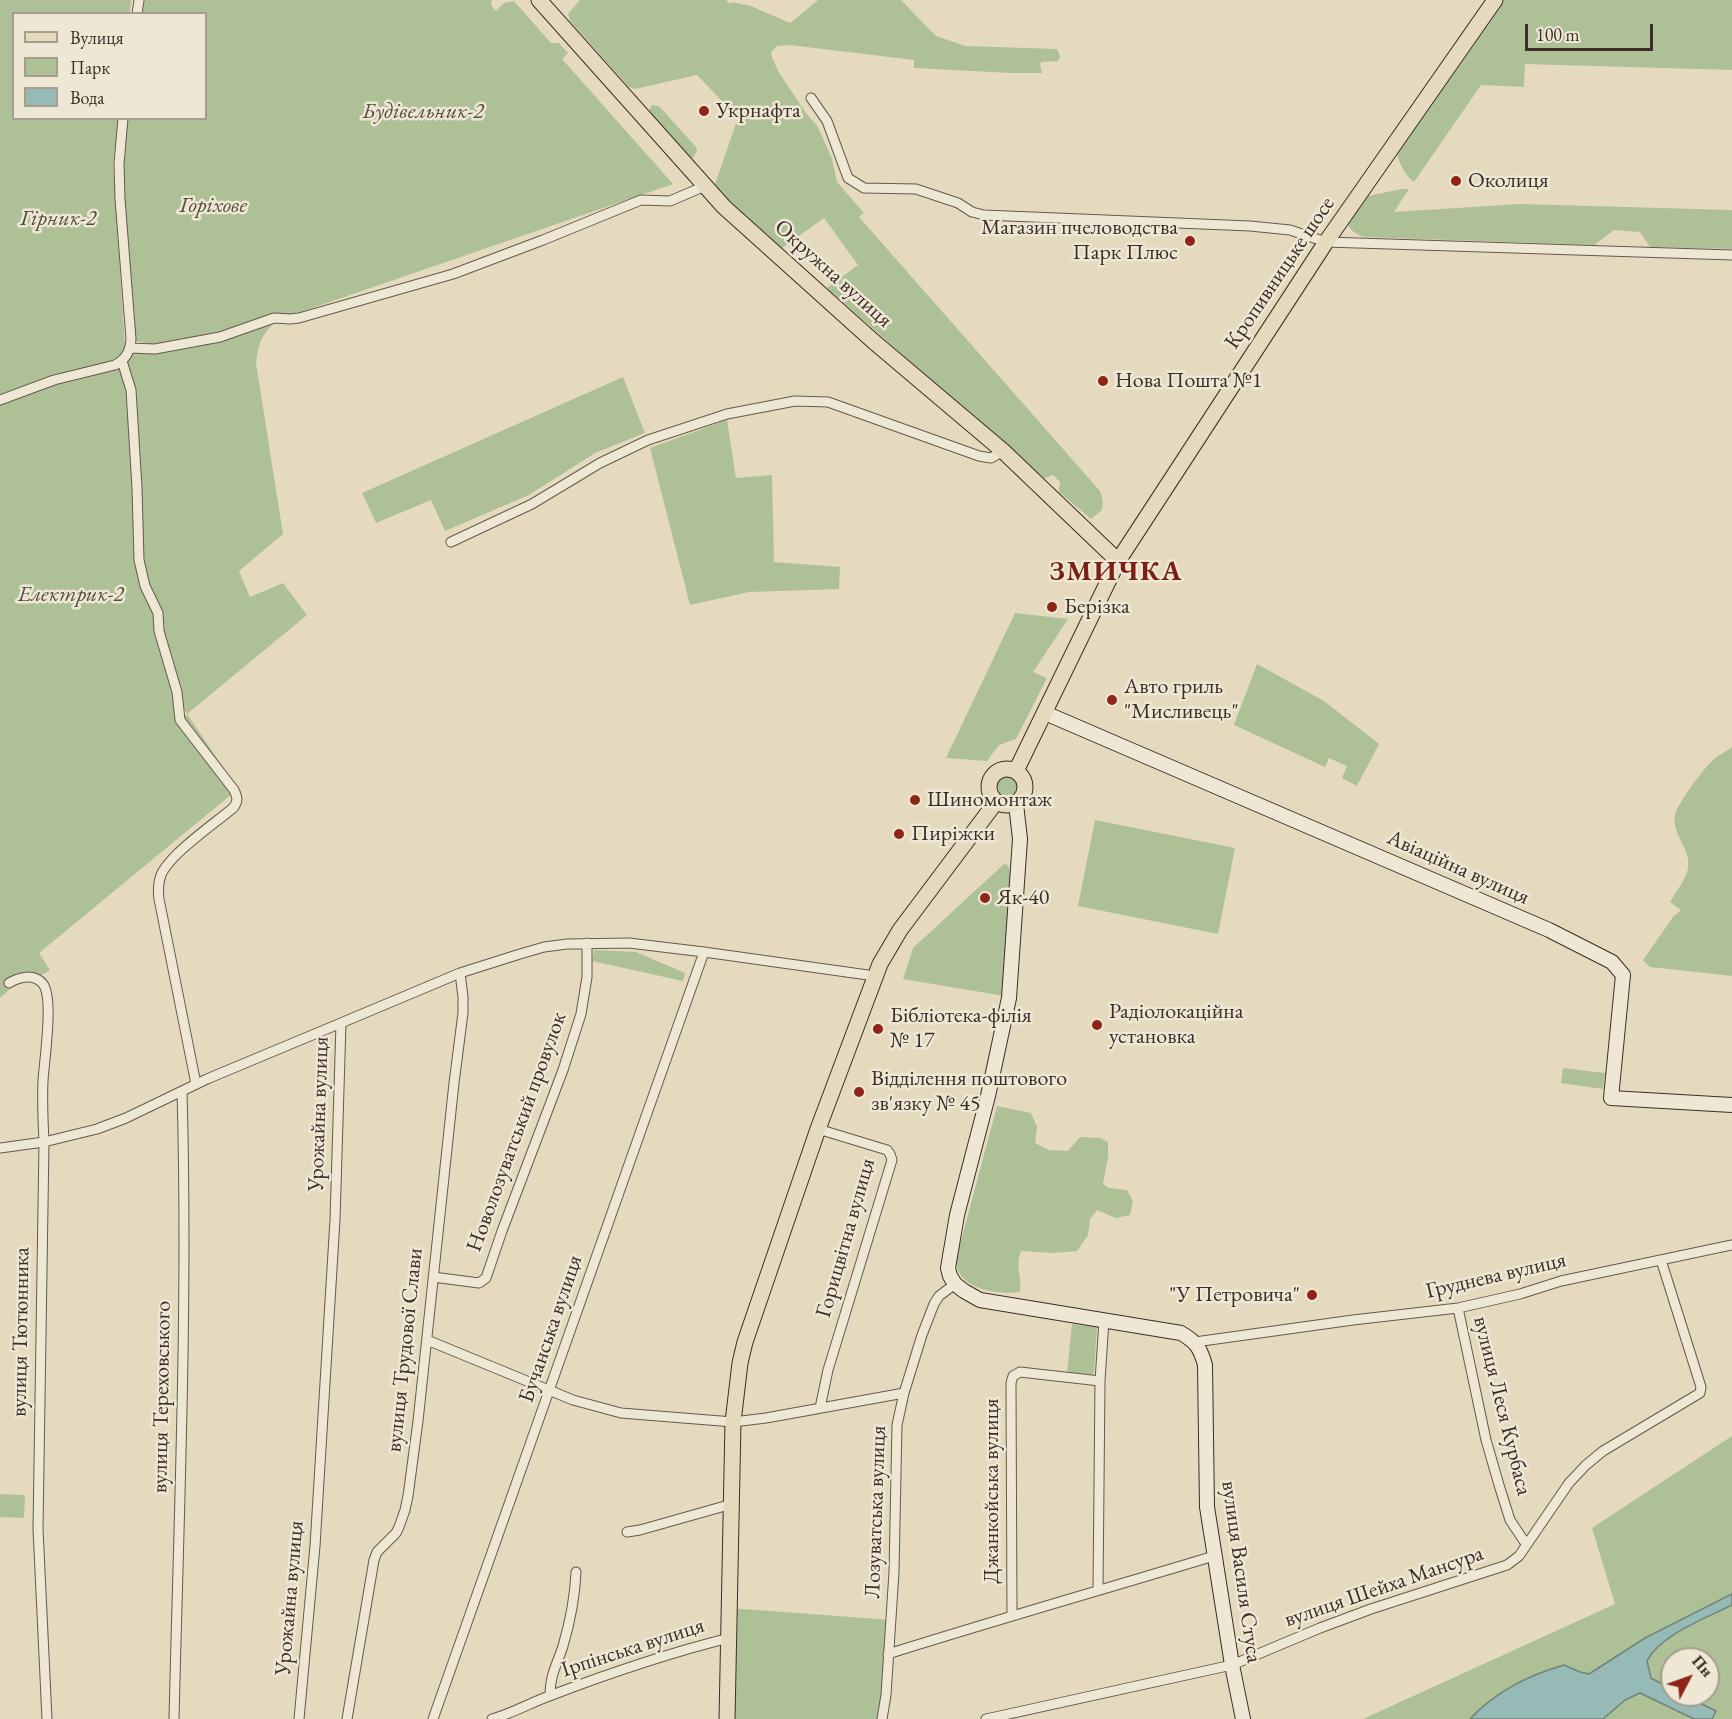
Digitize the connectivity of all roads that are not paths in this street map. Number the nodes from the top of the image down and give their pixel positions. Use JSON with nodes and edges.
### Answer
{"nodes":[{"id":1,"x":539,"y":0,"type":"edge"},
{"id":2,"x":1495,"y":0,"type":"edge"},
{"id":3,"x":811,"y":98,"type":"dead end"},
{"id":4,"x":123,"y":120,"type":"edge"},
{"id":5,"x":705,"y":186,"type":"junction"},
{"id":6,"x":1326,"y":242,"type":"junction"},
{"id":7,"x":1732,"y":255,"type":"edge"},
{"id":8,"x":130,"y":348,"type":"junction"},
{"id":9,"x":122,"y":361,"type":"junction"},
{"id":10,"x":0,"y":400,"type":"edge"},
{"id":11,"x":1003,"y":451,"type":"junction"},
{"id":12,"x":452,"y":542,"type":"dead end"},
{"id":13,"x":1118,"y":561,"type":"junction"},
{"id":14,"x":1045,"y":713,"type":"junction"},
{"id":15,"x":1016,"y":771,"type":"junction"},
{"id":16,"x":996,"y":802,"type":"junction"},
{"id":17,"x":1016,"y":804,"type":"junction"},
{"id":18,"x":587,"y":943,"type":"junction"},
{"id":19,"x":704,"y":952,"type":"junction"},
{"id":20,"x":460,"y":974,"type":"junction"},
{"id":21,"x":875,"y":976,"type":"junction"},
{"id":22,"x":9,"y":982,"type":"dead end"},
{"id":23,"x":341,"y":1023,"type":"junction"},
{"id":24,"x":196,"y":1084,"type":"junction"},
{"id":25,"x":182,"y":1091,"type":"junction"},
{"id":26,"x":1732,"y":1105,"type":"edge"},
{"id":27,"x":818,"y":1129,"type":"junction"},
{"id":28,"x":44,"y":1142,"type":"junction"},
{"id":29,"x":0,"y":1148,"type":"edge"},
{"id":30,"x":1732,"y":1245,"type":"edge"},
{"id":31,"x":1661,"y":1260,"type":"junction"},
{"id":32,"x":433,"y":1277,"type":"junction"},
{"id":33,"x":955,"y":1284,"type":"junction"},
{"id":34,"x":1458,"y":1308,"type":"junction"},
{"id":35,"x":1104,"y":1320,"type":"junction"},
{"id":36,"x":427,"y":1340,"type":"junction"},
{"id":37,"x":1196,"y":1342,"type":"junction"},
{"id":38,"x":1100,"y":1381,"type":"junction"},
{"id":39,"x":550,"y":1391,"type":"junction"},
{"id":40,"x":904,"y":1393,"type":"junction"},
{"id":41,"x":820,"y":1408,"type":"junction"},
{"id":42,"x":733,"y":1422,"type":"junction"},
{"id":43,"x":732,"y":1504,"type":"junction"},
{"id":44,"x":627,"y":1532,"type":"dead end"},
{"id":45,"x":1526,"y":1544,"type":"junction"},
{"id":46,"x":1214,"y":1556,"type":"junction"},
{"id":47,"x":576,"y":1572,"type":"dead end"},
{"id":48,"x":1098,"y":1590,"type":"junction"},
{"id":49,"x":1012,"y":1615,"type":"junction"},
{"id":50,"x":729,"y":1638,"type":"junction"},
{"id":51,"x":888,"y":1654,"type":"junction"},
{"id":52,"x":1232,"y":1665,"type":"junction"},
{"id":53,"x":550,"y":1695,"type":"junction"},
{"id":54,"x":47,"y":1719,"type":"edge"},
{"id":55,"x":174,"y":1719,"type":"edge"},
{"id":56,"x":299,"y":1719,"type":"edge"},
{"id":57,"x":347,"y":1719,"type":"edge"},
{"id":58,"x":433,"y":1719,"type":"edge"},
{"id":59,"x":492,"y":1719,"type":"edge"},
{"id":60,"x":727,"y":1719,"type":"edge"},
{"id":61,"x":882,"y":1719,"type":"edge"},
{"id":62,"x":986,"y":1719,"type":"edge"},
{"id":63,"x":1243,"y":1719,"type":"edge"}],
"edges":[{"from":1,"to":5,"type":"main road","name":"Окружна вулиця"},
{"from":2,"to":6,"type":"main road","name":"Кропивницьке шосе"},
{"from":3,"to":6,"type":"street"},
{"from":4,"to":8,"type":"street"},
{"from":5,"to":8,"type":"street"},
{"from":5,"to":11,"type":"main road","name":"Окружна вулиця"},
{"from":6,"to":7,"type":"street"},
{"from":6,"to":13,"type":"main road","name":"Кропивницьке шосе"},
{"from":8,"to":9,"type":"street"},
{"from":9,"to":10,"type":"street"},
{"from":9,"to":24,"type":"street"},
{"from":11,"to":12,"type":"street"},
{"from":11,"to":13,"type":"main road","name":"Окружна вулиця"},
{"from":13,"to":14,"type":"main road","name":"Кропивницьке шосе"},
{"from":14,"to":15,"type":"main road","name":"Кропивницьке шосе"},
{"from":14,"to":26,"type":"main road","name":"Авіаційна вулиця"},
{"from":15,"to":16,"type":"main road"},
{"from":15,"to":17,"type":"main road"},
{"from":16,"to":17,"type":"main road"},
{"from":16,"to":21,"type":"main road"},
{"from":17,"to":33,"type":"main road"},
{"from":18,"to":19,"type":"street","name":"Урожайна вулиця"},
{"from":18,"to":20,"type":"street","name":"Урожайна вулиця"},
{"from":18,"to":32,"type":"street","name":"Новолозуватський провулок"},
{"from":19,"to":21,"type":"street","name":"Урожайна вулиця"},
{"from":19,"to":39,"type":"street","name":"Бучанська вулиця"},
{"from":20,"to":23,"type":"street","name":"Урожайна вулиця"},
{"from":20,"to":32,"type":"street","name":"вулиця Трудової Слави"},
{"from":21,"to":27,"type":"main road"},
{"from":22,"to":28,"type":"street","name":"вулиця Тютюнника"},
{"from":23,"to":24,"type":"street"},
{"from":23,"to":56,"type":"street","name":"Урожайна вулиця"},
{"from":24,"to":25,"type":"street"},
{"from":25,"to":28,"type":"street"},
{"from":25,"to":55,"type":"street","name":"вулиця Тереховського"},
{"from":27,"to":41,"type":"street","name":"Горицвітна вулиця"},
{"from":27,"to":42,"type":"main road"},
{"from":28,"to":29,"type":"street"},
{"from":28,"to":54,"type":"street","name":"вулиця Тютюнника"},
{"from":30,"to":31,"type":"street","name":"Груднева вулиця"},
{"from":31,"to":34,"type":"street","name":"Груднева вулиця"},
{"from":31,"to":45,"type":"street","name":"вулиця Шейха Мансура"},
{"from":32,"to":36,"type":"street","name":"вулиця Трудової Слави"},
{"from":33,"to":35,"type":"main road"},
{"from":33,"to":40,"type":"street","name":"Лозуватська вулиця"},
{"from":34,"to":37,"type":"street","name":"Груднева вулиця"},
{"from":34,"to":45,"type":"street","name":"вулиця Леся Курбаса"},
{"from":35,"to":37,"type":"main road"},
{"from":35,"to":38,"type":"street"},
{"from":36,"to":39,"type":"street"},
{"from":36,"to":57,"type":"street","name":"вулиця Трудової Слави"},
{"from":37,"to":46,"type":"main road","name":"вулиця Василя Стуса"},
{"from":38,"to":48,"type":"street"},
{"from":38,"to":49,"type":"street","name":"Джанкойська вулиця"},
{"from":39,"to":42,"type":"street"},
{"from":39,"to":58,"type":"street","name":"Бучанська вулиця"},
{"from":40,"to":41,"type":"street"},
{"from":40,"to":51,"type":"street","name":"Лозуватська вулиця"},
{"from":41,"to":42,"type":"street"},
{"from":42,"to":43,"type":"main road"},
{"from":43,"to":44,"type":"street"},
{"from":43,"to":50,"type":"main road"},
{"from":45,"to":52,"type":"street","name":"вулиця Шейха Мансура"},
{"from":46,"to":48,"type":"street","name":"Джанкойська вулиця"},
{"from":46,"to":52,"type":"main road","name":"вулиця Василя Стуса"},
{"from":47,"to":53,"type":"street","name":"Ірпінська вулиця"},
{"from":48,"to":49,"type":"street","name":"Джанкойська вулиця"},
{"from":49,"to":51,"type":"street","name":"Джанкойська вулиця"},
{"from":50,"to":53,"type":"street","name":"Ірпінська вулиця"},
{"from":50,"to":60,"type":"main road"},
{"from":51,"to":61,"type":"street","name":"Лозуватська вулиця"},
{"from":52,"to":62,"type":"street","name":"вулиця Шейха Мансура"},
{"from":52,"to":63,"type":"main road","name":"вулиця Василя Стуса"},
{"from":53,"to":59,"type":"street","name":"Ірпінська вулиця"}]}
